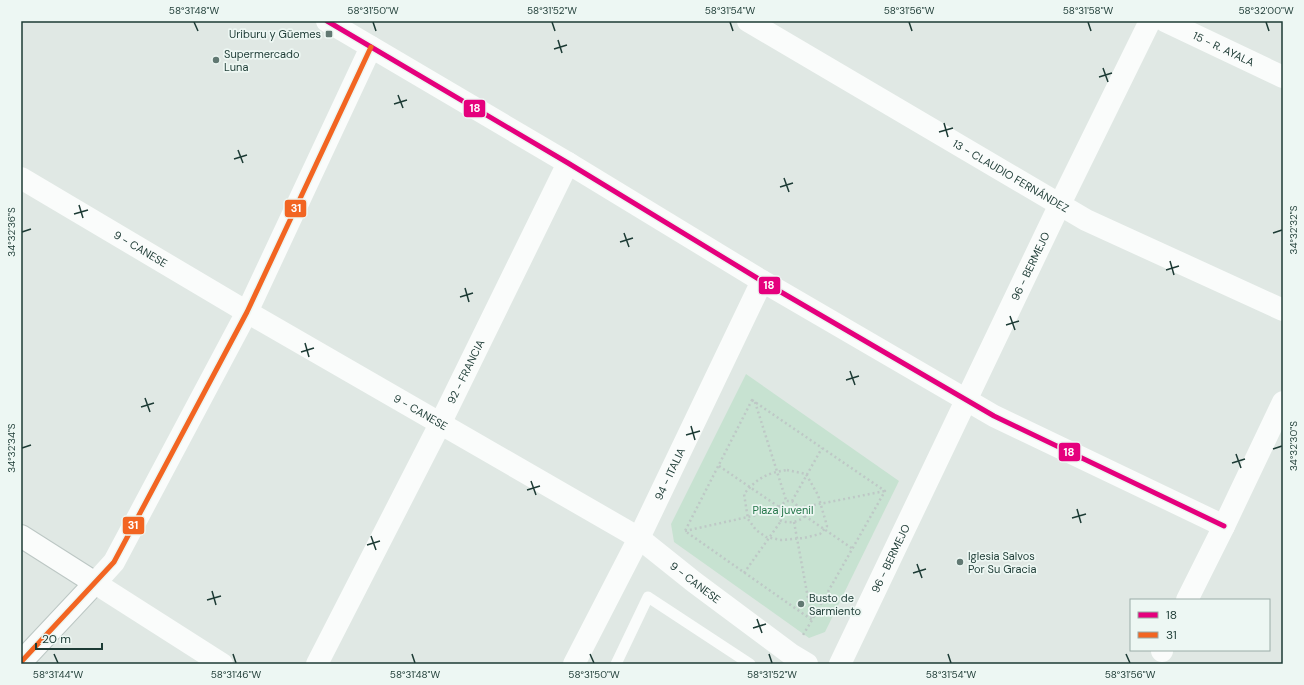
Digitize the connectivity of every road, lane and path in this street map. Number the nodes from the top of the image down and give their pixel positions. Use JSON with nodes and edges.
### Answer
{"nodes":[{"id":1,"x":327,"y":21,"type":"edge"},
{"id":2,"x":748,"y":21,"type":"edge"},
{"id":3,"x":1150,"y":21,"type":"edge"},
{"id":4,"x":1165,"y":21,"type":"edge"},
{"id":5,"x":371,"y":47,"type":"junction"},
{"id":6,"x":1283,"y":77,"type":"edge"},
{"id":7,"x":568,"y":163,"type":"junction"},
{"id":8,"x":21,"y":178,"type":"edge"},
{"id":9,"x":1060,"y":204,"type":"junction"},
{"id":10,"x":762,"y":281,"type":"junction"},
{"id":11,"x":1283,"y":310,"type":"edge"},
{"id":12,"x":247,"y":312,"type":"junction"},
{"id":13,"x":966,"y":400,"type":"junction"},
{"id":14,"x":755,"y":402,"type":"junction"},
{"id":15,"x":1283,"y":402,"type":"edge"},
{"id":16,"x":440,"y":422,"type":"junction"},
{"id":17,"x":822,"y":448,"type":"junction"},
{"id":18,"x":718,"y":466,"type":"junction"},
{"id":19,"x":777,"y":471,"type":"junction"},
{"id":20,"x":806,"y":474,"type":"junction"},
{"id":21,"x":750,"y":487,"type":"junction"},
{"id":22,"x":885,"y":491,"type":"junction"},
{"id":23,"x":792,"y":500,"type":"junction"},
{"id":24,"x":786,"y":501,"type":"junction"},
{"id":25,"x":820,"y":503,"type":"junction"},
{"id":26,"x":779,"y":508,"type":"junction"},
{"id":27,"x":799,"y":508,"type":"junction"},
{"id":28,"x":805,"y":516,"type":"junction"},
{"id":29,"x":748,"y":517,"type":"junction"},
{"id":30,"x":781,"y":521,"type":"junction"},
{"id":31,"x":794,"y":522,"type":"junction"},
{"id":32,"x":1224,"y":526,"type":"junction"},
{"id":33,"x":824,"y":529,"type":"junction"},
{"id":34,"x":685,"y":531,"type":"junction"},
{"id":35,"x":21,"y":536,"type":"edge"},
{"id":36,"x":639,"y":538,"type":"junction"},
{"id":37,"x":769,"y":538,"type":"junction"},
{"id":38,"x":797,"y":539,"type":"junction"},
{"id":39,"x":852,"y":549,"type":"junction"},
{"id":40,"x":744,"y":573,"type":"junction"},
{"id":41,"x":95,"y":584,"type":"junction"},
{"id":42,"x":1188,"y":599,"type":"edge"},
{"id":43,"x":812,"y":620,"type":"junction"},
{"id":44,"x":800,"y":659,"type":"edge"},
{"id":45,"x":21,"y":662,"type":"edge"},
{"id":46,"x":222,"y":664,"type":"edge"},
{"id":47,"x":316,"y":664,"type":"edge"},
{"id":48,"x":574,"y":664,"type":"edge"},
{"id":49,"x":616,"y":664,"type":"edge"},
{"id":50,"x":750,"y":664,"type":"edge"},
{"id":51,"x":840,"y":664,"type":"edge"}],
"edges":[{"from":1,"to":5,"type":"street"},
{"from":2,"to":9,"type":"street","name":"13 - CLAUDIO FERNÁNDEZ"},
{"from":3,"to":9,"type":"street","name":"96 - BERMEJO"},
{"from":4,"to":6,"type":"street","name":"15 - R. AYALA"},
{"from":5,"to":7,"type":"street"},
{"from":5,"to":12,"type":"street"},
{"from":7,"to":10,"type":"street"},
{"from":7,"to":16,"type":"street","name":"92 - FRANCIA"},
{"from":8,"to":12,"type":"street","name":"9 - CANESE"},
{"from":9,"to":11,"type":"street","name":"13 - CLAUDIO FERNÁNDEZ"},
{"from":9,"to":13,"type":"street","name":"96 - BERMEJO"},
{"from":10,"to":13,"type":"street"},
{"from":10,"to":36,"type":"street","name":"94 - ITALIA"},
{"from":12,"to":16,"type":"street","name":"9 - CANESE"},
{"from":12,"to":41,"type":"street"},
{"from":13,"to":32,"type":"street"},
{"from":13,"to":51,"type":"street","name":"96 - BERMEJO"},
{"from":14,"to":17,"type":"path"},
{"from":14,"to":18,"type":"path"},
{"from":14,"to":19,"type":"path"},
{"from":15,"to":32,"type":"street"},
{"from":16,"to":36,"type":"street","name":"9 - CANESE"},
{"from":16,"to":47,"type":"street","name":"92 - FRANCIA"},
{"from":17,"to":20,"type":"path"},
{"from":17,"to":22,"type":"path"},
{"from":18,"to":21,"type":"path"},
{"from":18,"to":34,"type":"path"},
{"from":19,"to":20,"type":"path"},
{"from":19,"to":21,"type":"path"},
{"from":19,"to":24,"type":"path"},
{"from":20,"to":23,"type":"path"},
{"from":20,"to":25,"type":"path"},
{"from":21,"to":26,"type":"path"},
{"from":21,"to":29,"type":"path"},
{"from":22,"to":25,"type":"path"},
{"from":22,"to":39,"type":"path"},
{"from":23,"to":24,"type":"path"},
{"from":23,"to":27,"type":"path"},
{"from":24,"to":26,"type":"path"},
{"from":25,"to":27,"type":"path"},
{"from":25,"to":33,"type":"path"},
{"from":26,"to":29,"type":"path"},
{"from":26,"to":30,"type":"path"},
{"from":27,"to":28,"type":"path"},
{"from":28,"to":31,"type":"path"},
{"from":28,"to":33,"type":"path"},
{"from":29,"to":34,"type":"path"},
{"from":29,"to":37,"type":"path"},
{"from":30,"to":31,"type":"path"},
{"from":30,"to":37,"type":"path"},
{"from":31,"to":38,"type":"path"},
{"from":32,"to":42,"type":"street"},
{"from":33,"to":38,"type":"path"},
{"from":33,"to":39,"type":"path"},
{"from":34,"to":40,"type":"path"},
{"from":35,"to":41,"type":"street"},
{"from":36,"to":44,"type":"street","name":"9 - CANESE"},
{"from":36,"to":48,"type":"street","name":"94 - ITALIA"},
{"from":37,"to":38,"type":"path"},
{"from":37,"to":40,"type":"path"},
{"from":38,"to":43,"type":"path"},
{"from":39,"to":43,"type":"path"},
{"from":40,"to":43,"type":"path"},
{"from":41,"to":45,"type":"street"},
{"from":41,"to":46,"type":"street"},
{"from":43,"to":44,"type":"path"},
{"from":49,"to":50,"type":"lane"}]}
